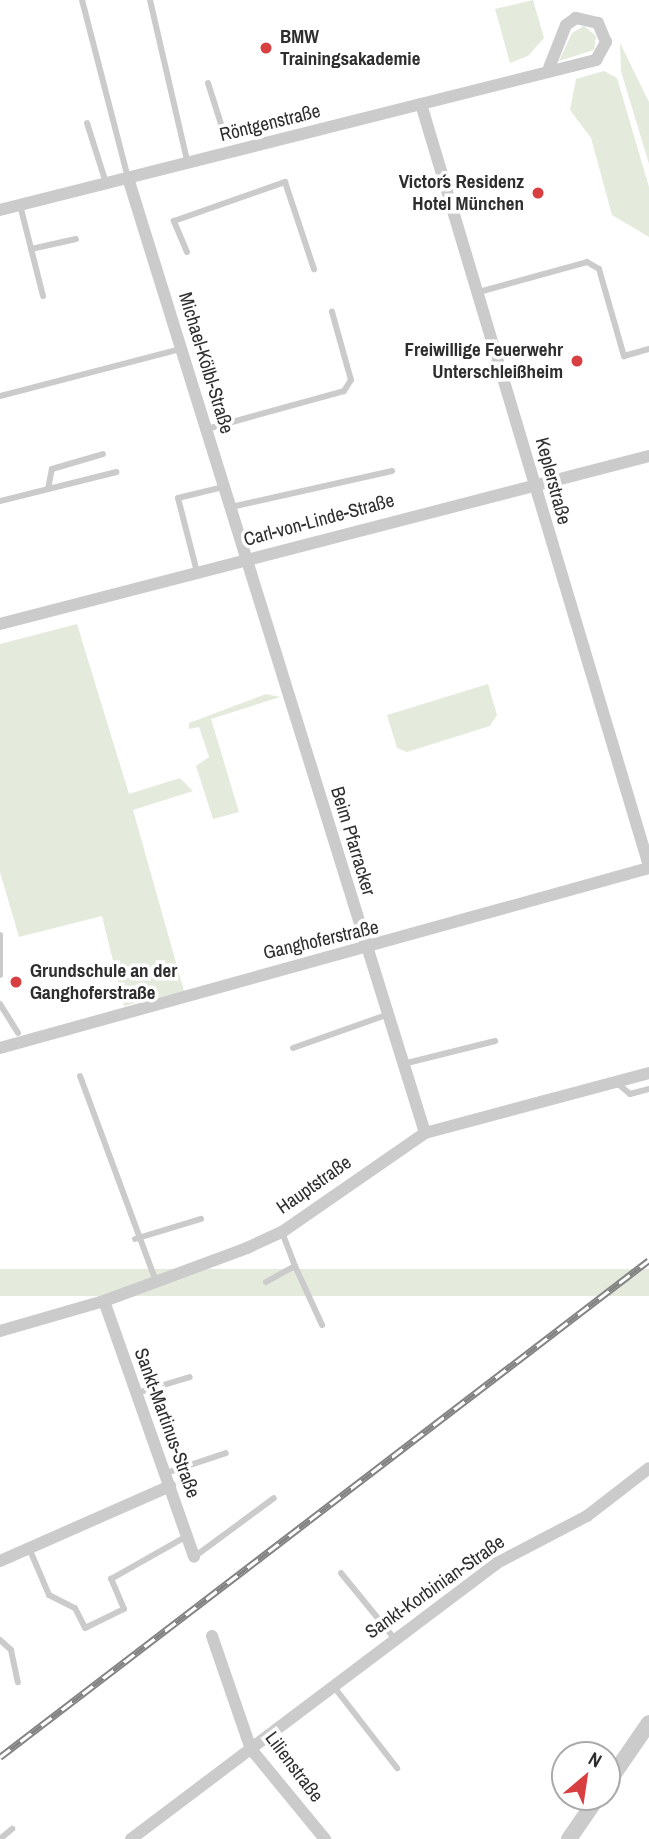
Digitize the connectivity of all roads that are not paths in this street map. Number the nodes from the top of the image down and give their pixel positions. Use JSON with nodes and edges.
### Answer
{"nodes":[{"id":1,"x":82,"y":0,"type":"edge"},
{"id":2,"x":150,"y":0,"type":"edge"},
{"id":3,"x":549,"y":68,"type":"junction"},
{"id":4,"x":208,"y":83,"type":"dead end"},
{"id":5,"x":421,"y":104,"type":"junction"},
{"id":6,"x":87,"y":123,"type":"dead end"},
{"id":7,"x":221,"y":124,"type":"dead end"},
{"id":8,"x":188,"y":164,"type":"junction"},
{"id":9,"x":128,"y":177,"type":"junction"},
{"id":10,"x":106,"y":183,"type":"junction"},
{"id":11,"x":20,"y":205,"type":"junction"},
{"id":12,"x":0,"y":210,"type":"edge"},
{"id":13,"x":76,"y":239,"type":"dead end"},
{"id":14,"x":31,"y":249,"type":"junction"},
{"id":15,"x":187,"y":252,"type":"dead end"},
{"id":16,"x":314,"y":270,"type":"dead end"},
{"id":17,"x":479,"y":292,"type":"junction"},
{"id":18,"x":43,"y":296,"type":"dead end"},
{"id":19,"x":332,"y":312,"type":"dead end"},
{"id":20,"x":182,"y":349,"type":"junction"},
{"id":21,"x":649,"y":349,"type":"edge"},
{"id":22,"x":0,"y":396,"type":"edge"},
{"id":23,"x":207,"y":429,"type":"junction"},
{"id":24,"x":103,"y":454,"type":"dead end"},
{"id":25,"x":649,"y":456,"type":"edge"},
{"id":26,"x":391,"y":471,"type":"dead end"},
{"id":27,"x":116,"y":472,"type":"dead end"},
{"id":28,"x":225,"y":486,"type":"junction"},
{"id":29,"x":535,"y":486,"type":"junction"},
{"id":30,"x":48,"y":489,"type":"junction"},
{"id":31,"x":0,"y":501,"type":"edge"},
{"id":32,"x":231,"y":507,"type":"junction"},
{"id":33,"x":249,"y":559,"type":"junction"},
{"id":34,"x":197,"y":572,"type":"junction"},
{"id":35,"x":0,"y":624,"type":"edge"},
{"id":36,"x":649,"y":867,"type":"edge"},
{"id":37,"x":0,"y":934,"type":"edge"},
{"id":38,"x":368,"y":949,"type":"junction"},
{"id":39,"x":0,"y":975,"type":"edge"},
{"id":40,"x":0,"y":1004,"type":"edge"},
{"id":41,"x":386,"y":1015,"type":"junction"},
{"id":42,"x":18,"y":1033,"type":"dead end"},
{"id":43,"x":495,"y":1041,"type":"dead end"},
{"id":44,"x":0,"y":1048,"type":"edge"},
{"id":45,"x":293,"y":1048,"type":"dead end"},
{"id":46,"x":401,"y":1065,"type":"junction"},
{"id":47,"x":649,"y":1073,"type":"edge"},
{"id":48,"x":80,"y":1076,"type":"dead end"},
{"id":49,"x":615,"y":1082,"type":"junction"},
{"id":50,"x":649,"y":1089,"type":"edge"},
{"id":51,"x":425,"y":1133,"type":"junction"},
{"id":52,"x":201,"y":1219,"type":"dead end"},
{"id":53,"x":282,"y":1232,"type":"junction"},
{"id":54,"x":135,"y":1238,"type":"junction"},
{"id":55,"x":295,"y":1266,"type":"junction"},
{"id":56,"x":266,"y":1282,"type":"dead end"},
{"id":57,"x":156,"y":1283,"type":"junction"},
{"id":58,"x":104,"y":1301,"type":"junction"},
{"id":59,"x":322,"y":1325,"type":"dead end"},
{"id":60,"x":0,"y":1329,"type":"edge"},
{"id":61,"x":190,"y":1377,"type":"dead end"},
{"id":62,"x":137,"y":1393,"type":"junction"},
{"id":63,"x":226,"y":1453,"type":"dead end"},
{"id":64,"x":649,"y":1468,"type":"edge"},
{"id":65,"x":166,"y":1473,"type":"junction"},
{"id":66,"x":170,"y":1486,"type":"junction"},
{"id":67,"x":274,"y":1497,"type":"dead end"},
{"id":68,"x":187,"y":1536,"type":"junction"},
{"id":69,"x":29,"y":1548,"type":"junction"},
{"id":70,"x":194,"y":1557,"type":"joint"},
{"id":71,"x":0,"y":1561,"type":"edge"},
{"id":72,"x":341,"y":1573,"type":"dead end"},
{"id":73,"x":212,"y":1636,"type":"dead end"},
{"id":74,"x":394,"y":1638,"type":"junction"},
{"id":75,"x":0,"y":1640,"type":"edge"},
{"id":76,"x":18,"y":1682,"type":"dead end"},
{"id":77,"x":333,"y":1685,"type":"junction"},
{"id":78,"x":649,"y":1723,"type":"edge"},
{"id":79,"x":251,"y":1749,"type":"junction"},
{"id":80,"x":621,"y":1764,"type":"edge"},
{"id":81,"x":397,"y":1768,"type":"dead end"},
{"id":82,"x":588,"y":1811,"type":"edge"},
{"id":83,"x":12,"y":1829,"type":"dead end"},
{"id":84,"x":0,"y":1839,"type":"edge"},
{"id":85,"x":131,"y":1839,"type":"edge"},
{"id":86,"x":325,"y":1839,"type":"edge"},
{"id":87,"x":569,"y":1839,"type":"edge"}],
"edges":[{"from":1,"to":9,"type":"lane"},
{"from":2,"to":8,"type":"lane"},
{"from":3,"to":3,"type":"street","name":"Röntgenstraße"},
{"from":3,"to":5,"type":"street","name":"Röntgenstraße"},
{"from":4,"to":7,"type":"lane"},
{"from":5,"to":8,"type":"street","name":"Röntgenstraße"},
{"from":5,"to":17,"type":"street","name":"Keplerstraße"},
{"from":6,"to":10,"type":"lane"},
{"from":8,"to":9,"type":"street","name":"Röntgenstraße"},
{"from":9,"to":10,"type":"street","name":"Röntgenstraße"},
{"from":9,"to":20,"type":"street","name":"Michael-Kölbl-Straße"},
{"from":10,"to":11,"type":"street","name":"Röntgenstraße"},
{"from":11,"to":12,"type":"street","name":"Röntgenstraße"},
{"from":11,"to":14,"type":"lane"},
{"from":13,"to":14,"type":"lane"},
{"from":14,"to":18,"type":"lane"},
{"from":15,"to":16,"type":"lane"},
{"from":17,"to":21,"type":"lane"},
{"from":17,"to":29,"type":"street","name":"Keplerstraße"},
{"from":19,"to":23,"type":"lane"},
{"from":20,"to":22,"type":"lane"},
{"from":20,"to":23,"type":"street","name":"Michael-Kölbl-Straße"},
{"from":23,"to":28,"type":"street","name":"Michael-Kölbl-Straße"},
{"from":24,"to":30,"type":"lane"},
{"from":25,"to":29,"type":"street","name":"Carl-von-Linde-Straße"},
{"from":26,"to":32,"type":"lane"},
{"from":27,"to":30,"type":"lane"},
{"from":28,"to":32,"type":"street","name":"Michael-Kölbl-Straße"},
{"from":28,"to":34,"type":"lane"},
{"from":29,"to":33,"type":"street","name":"Carl-von-Linde-Straße"},
{"from":29,"to":36,"type":"street","name":"Keplerstraße"},
{"from":30,"to":31,"type":"lane"},
{"from":32,"to":33,"type":"street","name":"Michael-Kölbl-Straße"},
{"from":33,"to":34,"type":"street","name":"Carl-von-Linde-Straße"},
{"from":33,"to":38,"type":"street","name":"Beim Pfarracker"},
{"from":34,"to":35,"type":"street","name":"Carl-von-Linde-Straße"},
{"from":36,"to":38,"type":"street","name":"Ganghoferstraße"},
{"from":37,"to":39,"type":"lane"},
{"from":38,"to":41,"type":"street","name":"Beim Pfarracker"},
{"from":38,"to":44,"type":"street","name":"Ganghoferstraße"},
{"from":40,"to":42,"type":"lane"},
{"from":41,"to":45,"type":"lane"},
{"from":41,"to":46,"type":"street","name":"Beim Pfarracker"},
{"from":43,"to":46,"type":"lane"},
{"from":46,"to":51,"type":"street","name":"Beim Pfarracker"},
{"from":47,"to":49,"type":"street","name":"Hauptstraße"},
{"from":48,"to":54,"type":"lane"},
{"from":49,"to":50,"type":"lane"},
{"from":49,"to":51,"type":"street","name":"Hauptstraße"},
{"from":51,"to":53,"type":"street","name":"Hauptstraße"},
{"from":52,"to":54,"type":"lane"},
{"from":53,"to":55,"type":"lane"},
{"from":53,"to":57,"type":"street","name":"Hauptstraße"},
{"from":54,"to":57,"type":"lane"},
{"from":55,"to":56,"type":"lane"},
{"from":55,"to":59,"type":"lane"},
{"from":57,"to":58,"type":"street","name":"Hauptstraße"},
{"from":58,"to":60,"type":"street","name":"Hauptstraße"},
{"from":58,"to":62,"type":"street","name":"Sankt-Martinus-Straße"},
{"from":61,"to":62,"type":"lane"},
{"from":62,"to":65,"type":"street","name":"Sankt-Martinus-Straße"},
{"from":63,"to":65,"type":"lane"},
{"from":64,"to":74,"type":"street","name":"Sankt-Korbinian-Straße"},
{"from":65,"to":66,"type":"street","name":"Sankt-Martinus-Straße"},
{"from":66,"to":68,"type":"street","name":"Sankt-Martinus-Straße"},
{"from":66,"to":69,"type":"street"},
{"from":67,"to":70,"type":"lane"},
{"from":68,"to":69,"type":"lane"},
{"from":68,"to":70,"type":"street","name":"Sankt-Martinus-Straße"},
{"from":69,"to":71,"type":"street"},
{"from":72,"to":74,"type":"lane"},
{"from":73,"to":79,"type":"street","name":"Lilienstraße"},
{"from":74,"to":77,"type":"street","name":"Sankt-Korbinian-Straße"},
{"from":75,"to":76,"type":"lane"},
{"from":77,"to":79,"type":"street","name":"Sankt-Korbinian-Straße"},
{"from":77,"to":81,"type":"lane"},
{"from":78,"to":80,"type":"street"},
{"from":79,"to":85,"type":"street","name":"Sankt-Korbinian-Straße"},
{"from":79,"to":86,"type":"street","name":"Lilienstraße"},
{"from":82,"to":87,"type":"street"},
{"from":83,"to":84,"type":"lane"}]}
